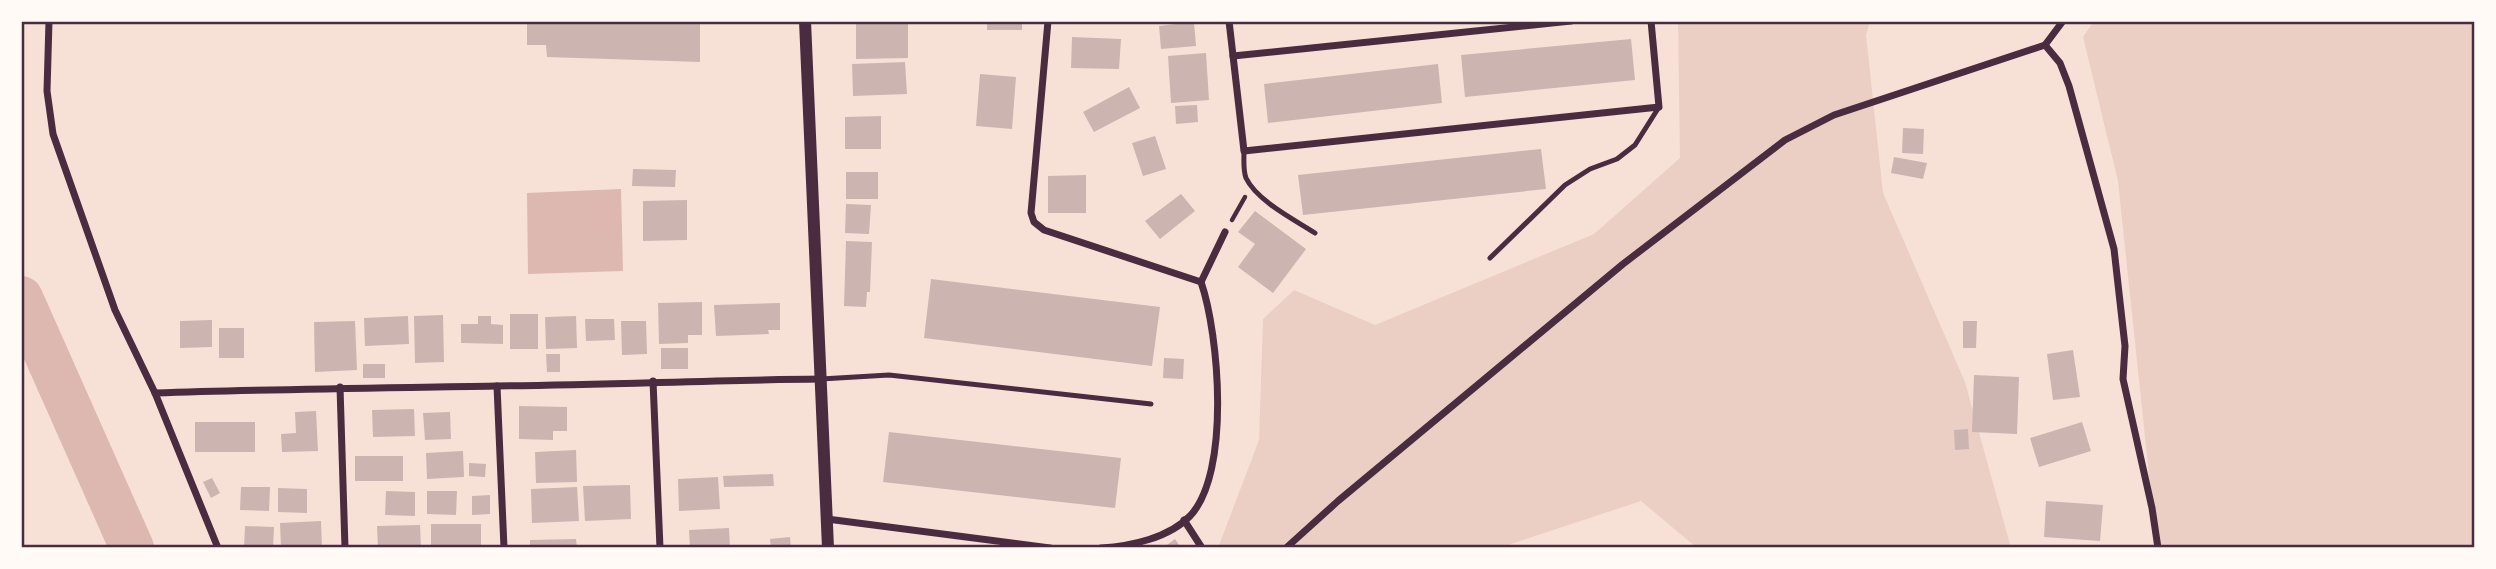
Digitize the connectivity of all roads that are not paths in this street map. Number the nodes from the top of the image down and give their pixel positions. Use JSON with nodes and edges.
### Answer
{"nodes":[{"id":1,"x":49,"y":21,"type":"edge"},
{"id":2,"x":805,"y":21,"type":"edge"},
{"id":3,"x":1048,"y":21,"type":"edge"},
{"id":4,"x":1228,"y":21,"type":"edge"},
{"id":5,"x":1571,"y":21,"type":"edge"},
{"id":6,"x":1651,"y":21,"type":"edge"},
{"id":7,"x":2063,"y":21,"type":"edge"},
{"id":8,"x":2045,"y":45,"type":"junction"},
{"id":9,"x":1233,"y":56,"type":"junction"},
{"id":10,"x":1659,"y":107,"type":"junction"},
{"id":11,"x":1244,"y":151,"type":"junction"},
{"id":12,"x":1225,"y":232,"type":"road end"},
{"id":13,"x":1315,"y":233,"type":"dead end"},
{"id":14,"x":1490,"y":258,"type":"dead end"},
{"id":15,"x":1201,"y":282,"type":"junction"},
{"id":16,"x":821,"y":379,"type":"junction"},
{"id":17,"x":653,"y":381,"type":"junction"},
{"id":18,"x":497,"y":386,"type":"junction"},
{"id":19,"x":340,"y":387,"type":"junction"},
{"id":20,"x":155,"y":393,"type":"junction"},
{"id":21,"x":1151,"y":404,"type":"dead end"},
{"id":22,"x":827,"y":519,"type":"junction"},
{"id":23,"x":1184,"y":520,"type":"junction"},
{"id":24,"x":218,"y":548,"type":"edge"},
{"id":25,"x":345,"y":548,"type":"edge"},
{"id":26,"x":504,"y":548,"type":"edge"},
{"id":27,"x":660,"y":548,"type":"edge"},
{"id":28,"x":828,"y":548,"type":"edge"},
{"id":29,"x":1050,"y":548,"type":"edge"},
{"id":30,"x":1101,"y":548,"type":"edge"},
{"id":31,"x":1202,"y":548,"type":"edge"},
{"id":32,"x":1286,"y":548,"type":"edge"},
{"id":33,"x":2158,"y":548,"type":"edge"}],
"edges":[{"from":1,"to":20,"type":"street"},
{"from":2,"to":16,"type":"street"},
{"from":3,"to":15,"type":"street"},
{"from":4,"to":9,"type":"street"},
{"from":5,"to":9,"type":"street"},
{"from":6,"to":10,"type":"street"},
{"from":7,"to":8,"type":"street"},
{"from":8,"to":32,"type":"street"},
{"from":8,"to":33,"type":"street"},
{"from":9,"to":11,"type":"street"},
{"from":10,"to":11,"type":"street"},
{"from":10,"to":14,"type":"lane"},
{"from":11,"to":13,"type":"lane"},
{"from":12,"to":15,"type":"street"},
{"from":15,"to":23,"type":"street"},
{"from":16,"to":17,"type":"street"},
{"from":16,"to":21,"type":"lane"},
{"from":16,"to":22,"type":"street"},
{"from":17,"to":18,"type":"street"},
{"from":17,"to":27,"type":"street"},
{"from":18,"to":19,"type":"street"},
{"from":18,"to":26,"type":"street"},
{"from":19,"to":20,"type":"street"},
{"from":19,"to":25,"type":"street"},
{"from":20,"to":24,"type":"street"},
{"from":22,"to":28,"type":"street"},
{"from":22,"to":29,"type":"street"},
{"from":23,"to":30,"type":"street"},
{"from":23,"to":31,"type":"street"}]}
